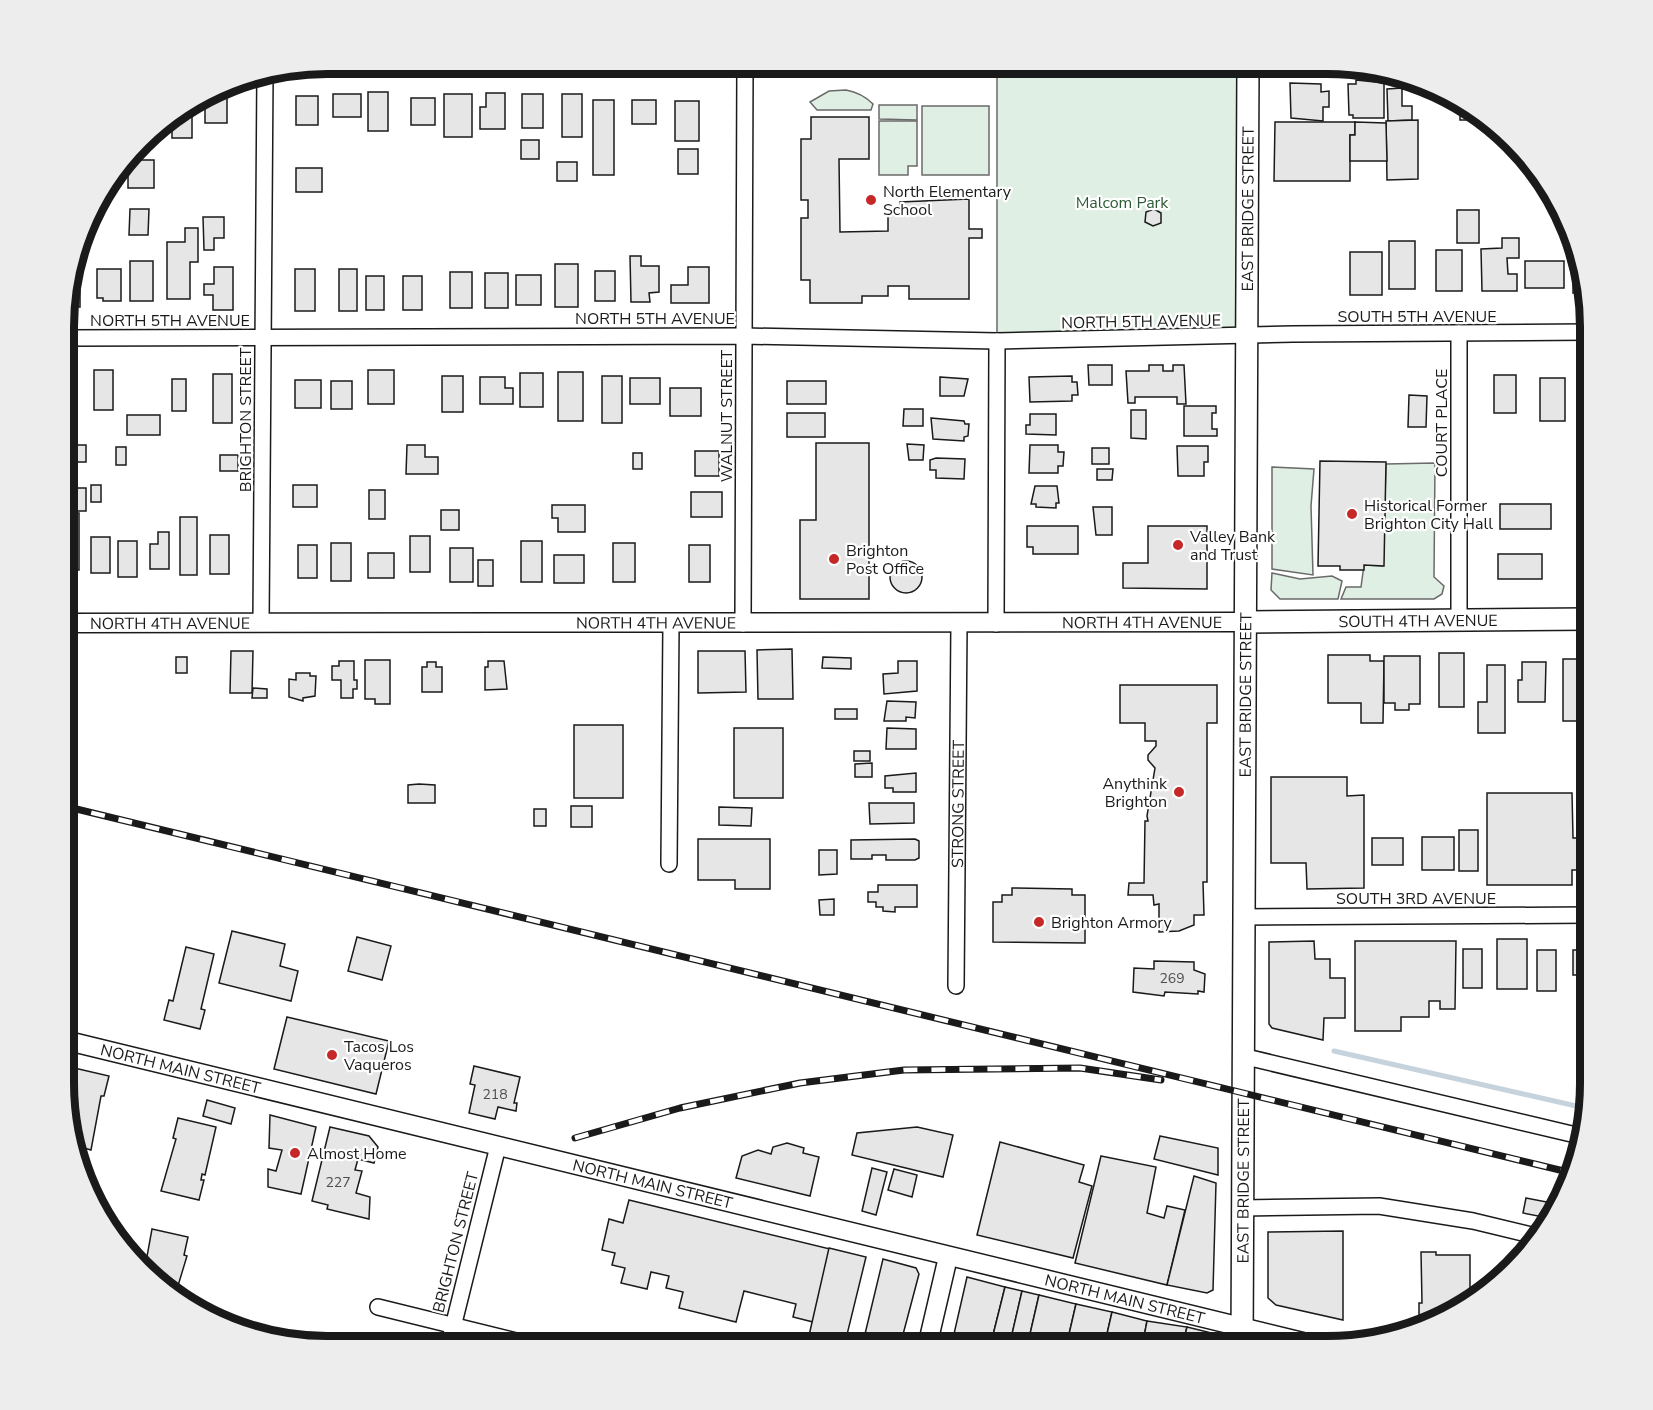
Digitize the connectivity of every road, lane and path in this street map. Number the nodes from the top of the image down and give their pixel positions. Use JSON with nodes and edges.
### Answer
{"nodes":[{"id":1,"x":746,"y":74,"type":"edge"},
{"id":2,"x":1248,"y":74,"type":"edge"},
{"id":3,"x":265,"y":81,"type":"edge"},
{"id":4,"x":1580,"y":332,"type":"edge"},
{"id":5,"x":1459,"y":333,"type":"junction"},
{"id":6,"x":744,"y":336,"type":"junction"},
{"id":7,"x":1246,"y":337,"type":"junction"},
{"id":8,"x":74,"y":338,"type":"edge"},
{"id":9,"x":263,"y":339,"type":"junction"},
{"id":10,"x":997,"y":341,"type":"junction"},
{"id":11,"x":1580,"y":620,"type":"edge"},
{"id":12,"x":1459,"y":621,"type":"junction"},
{"id":13,"x":1246,"y":622,"type":"junction"},
{"id":14,"x":74,"y":623,"type":"edge"},
{"id":15,"x":261,"y":623,"type":"junction"},
{"id":16,"x":671,"y":624,"type":"junction"},
{"id":17,"x":743,"y":624,"type":"junction"},
{"id":18,"x":959,"y":624,"type":"junction"},
{"id":19,"x":996,"y":624,"type":"junction"},
{"id":20,"x":669,"y":864,"type":"dead end"},
{"id":21,"x":1580,"y":915,"type":"edge"},
{"id":22,"x":1243,"y":917,"type":"junction"},
{"id":23,"x":956,"y":986,"type":"dead end"},
{"id":24,"x":74,"y":1042,"type":"edge"},
{"id":25,"x":1242,"y":1056,"type":"junction"},
{"id":26,"x":1575,"y":1135,"type":"edge"},
{"id":27,"x":498,"y":1146,"type":"junction"},
{"id":28,"x":1242,"y":1208,"type":"junction"},
{"id":29,"x":1529,"y":1235,"type":"edge"},
{"id":30,"x":948,"y":1257,"type":"junction"},
{"id":31,"x":378,"y":1307,"type":"dead end"},
{"id":32,"x":453,"y":1325,"type":"junction"},
{"id":33,"x":450,"y":1336,"type":"edge"},
{"id":34,"x":496,"y":1336,"type":"edge"},
{"id":35,"x":930,"y":1336,"type":"edge"},
{"id":36,"x":1237,"y":1336,"type":"edge"},
{"id":37,"x":1241,"y":1336,"type":"edge"}],
"edges":[{"from":1,"to":6,"type":"street","name":"WALNUT STREET"},
{"from":2,"to":7,"type":"main road","name":"EAST BRIDGE STREET"},
{"from":3,"to":9,"type":"street","name":"BRIGHTON STREET"},
{"from":4,"to":5,"type":"street","name":"SOUTH 5TH AVENUE"},
{"from":5,"to":7,"type":"street","name":"SOUTH 5TH AVENUE"},
{"from":5,"to":12,"type":"street","name":"COURT PLACE"},
{"from":6,"to":9,"type":"street","name":"NORTH 5TH AVENUE"},
{"from":6,"to":10,"type":"street","name":"NORTH 5TH AVENUE"},
{"from":6,"to":17,"type":"street","name":"WALNUT STREET"},
{"from":7,"to":10,"type":"street","name":"NORTH 5TH AVENUE"},
{"from":7,"to":13,"type":"main road","name":"EAST BRIDGE STREET"},
{"from":8,"to":9,"type":"street","name":"NORTH 5TH AVENUE"},
{"from":9,"to":15,"type":"street","name":"BRIGHTON STREET"},
{"from":10,"to":19,"type":"street"},
{"from":11,"to":12,"type":"main road","name":"SOUTH 4TH AVENUE"},
{"from":12,"to":13,"type":"main road","name":"SOUTH 4TH AVENUE"},
{"from":13,"to":19,"type":"street","name":"NORTH 4TH AVENUE"},
{"from":13,"to":22,"type":"main road","name":"EAST BRIDGE STREET"},
{"from":14,"to":15,"type":"street","name":"NORTH 4TH AVENUE"},
{"from":15,"to":16,"type":"street","name":"NORTH 4TH AVENUE"},
{"from":16,"to":17,"type":"street","name":"NORTH 4TH AVENUE"},
{"from":16,"to":20,"type":"street"},
{"from":17,"to":18,"type":"street","name":"NORTH 4TH AVENUE"},
{"from":18,"to":19,"type":"street","name":"NORTH 4TH AVENUE"},
{"from":18,"to":23,"type":"street","name":"STRONG STREET"},
{"from":21,"to":22,"type":"street","name":"SOUTH 3RD AVENUE"},
{"from":22,"to":25,"type":"main road","name":"EAST BRIDGE STREET"},
{"from":24,"to":27,"type":"street","name":"NORTH MAIN STREET"},
{"from":25,"to":26,"type":"street"},
{"from":25,"to":28,"type":"main road","name":"EAST BRIDGE STREET"},
{"from":27,"to":30,"type":"street","name":"NORTH MAIN STREET"},
{"from":27,"to":32,"type":"street","name":"BRIGHTON STREET"},
{"from":28,"to":29,"type":"street"},
{"from":28,"to":37,"type":"main road","name":"EAST BRIDGE STREET"},
{"from":30,"to":35,"type":"street"},
{"from":30,"to":36,"type":"street","name":"NORTH MAIN STREET"},
{"from":31,"to":32,"type":"street"},
{"from":32,"to":33,"type":"street","name":"BRIGHTON STREET"},
{"from":32,"to":34,"type":"street"}]}
